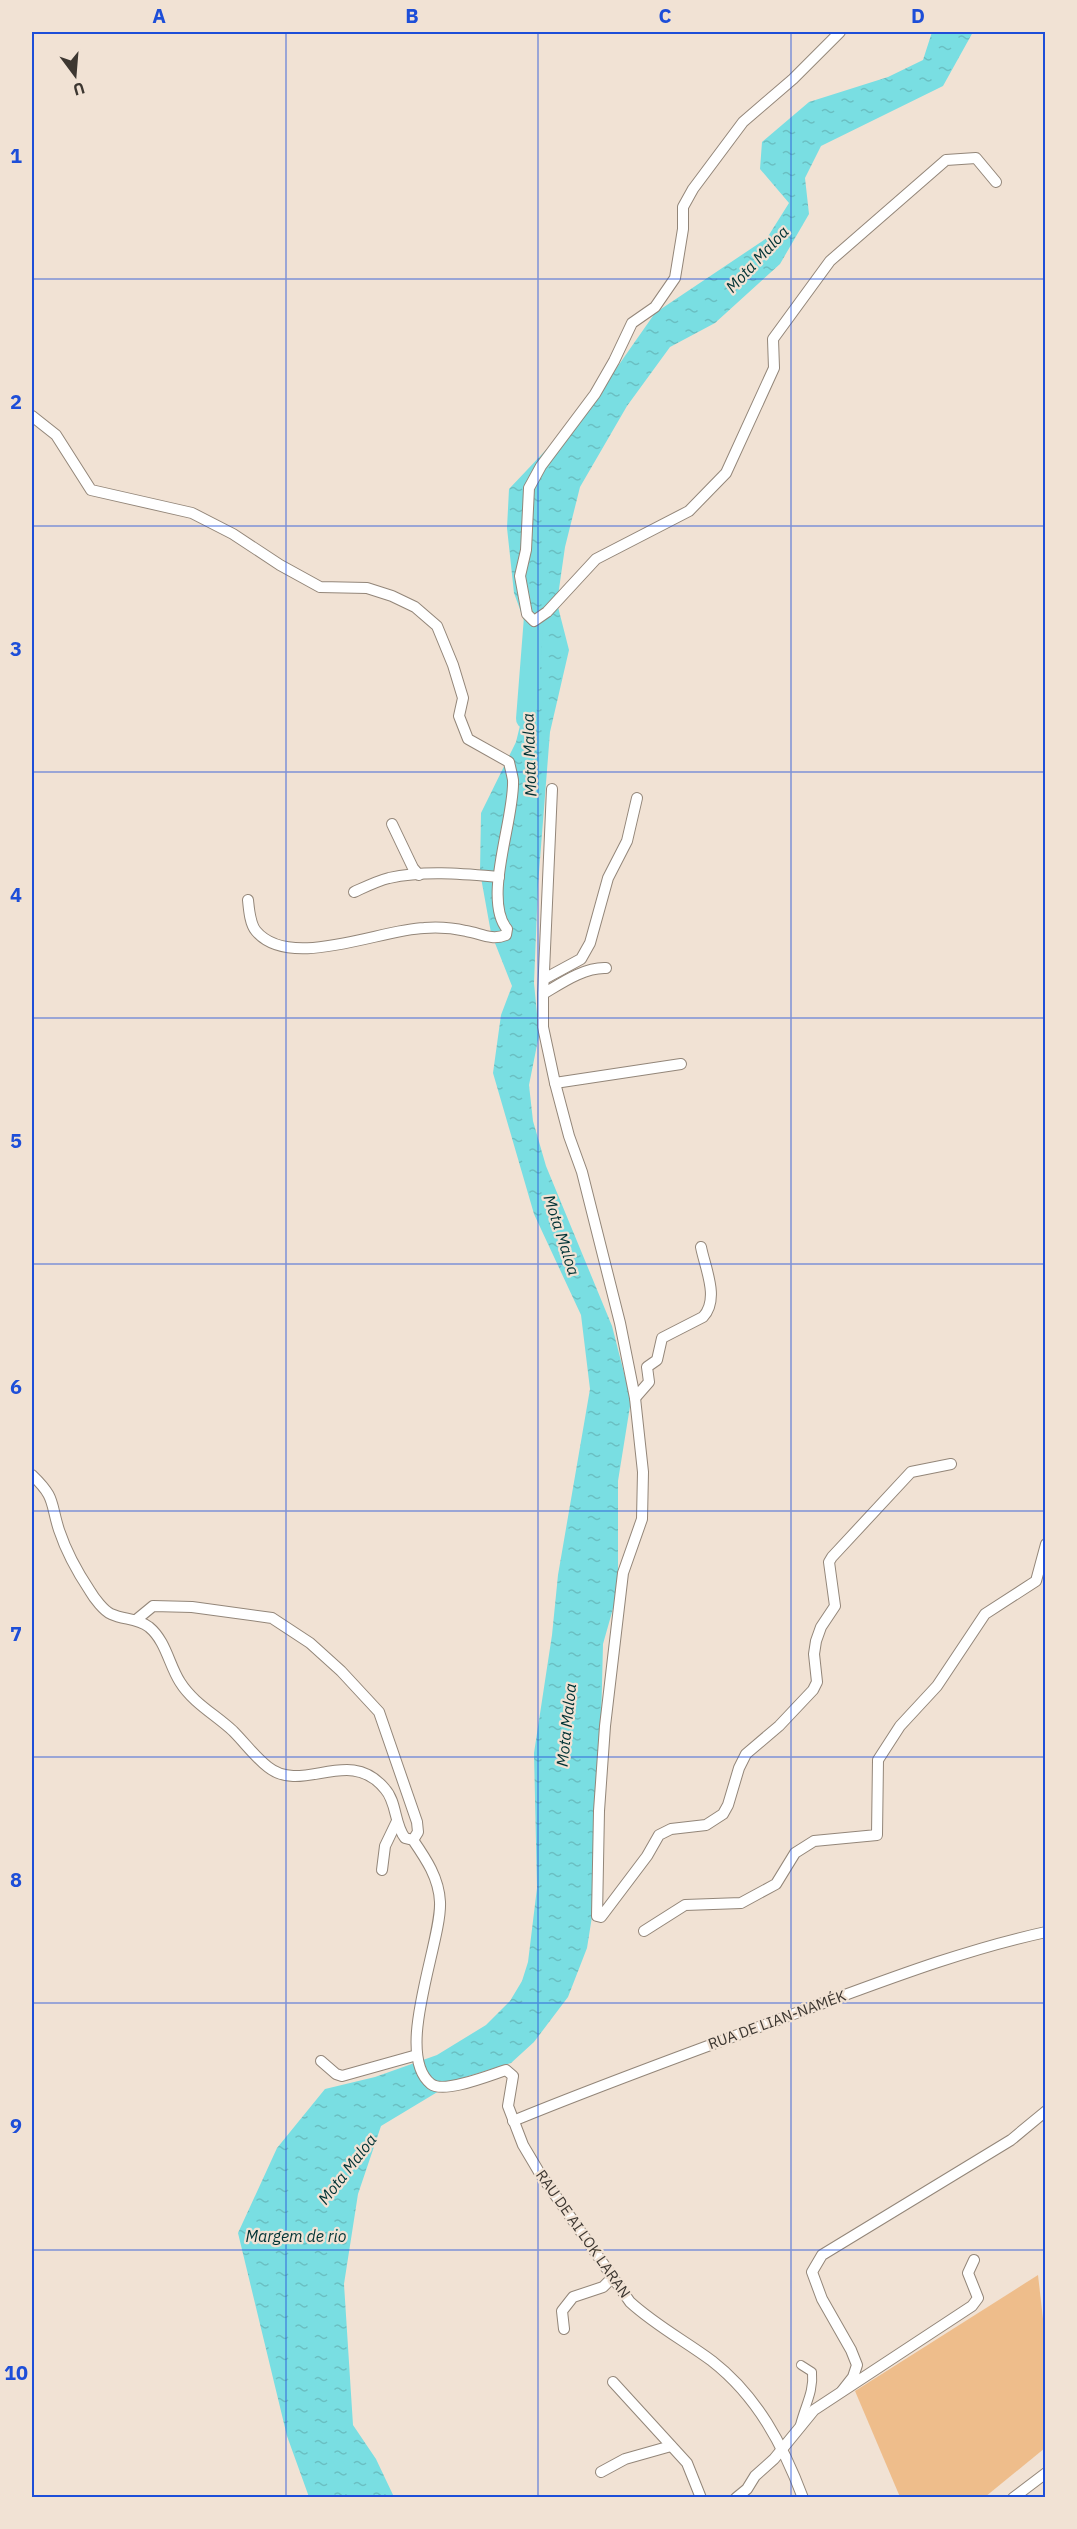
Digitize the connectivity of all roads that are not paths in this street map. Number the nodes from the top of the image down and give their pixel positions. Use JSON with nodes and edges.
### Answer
{"nodes":[{"id":1,"x":840,"y":32,"type":"edge"},
{"id":2,"x":996,"y":182,"type":"dead end"},
{"id":3,"x":32,"y":416,"type":"edge"},
{"id":4,"x":552,"y":789,"type":"dead end"},
{"id":5,"x":637,"y":798,"type":"dead end"},
{"id":6,"x":392,"y":824,"type":"dead end"},
{"id":7,"x":420,"y":875,"type":"junction"},
{"id":8,"x":499,"y":877,"type":"junction"},
{"id":9,"x":354,"y":892,"type":"dead end"},
{"id":10,"x":248,"y":900,"type":"dead end"},
{"id":11,"x":606,"y":968,"type":"dead end"},
{"id":12,"x":543,"y":979,"type":"junction"},
{"id":13,"x":543,"y":994,"type":"junction"},
{"id":14,"x":681,"y":1064,"type":"dead end"},
{"id":15,"x":555,"y":1083,"type":"junction"},
{"id":16,"x":701,"y":1248,"type":"dead end"},
{"id":17,"x":635,"y":1398,"type":"junction"},
{"id":18,"x":951,"y":1464,"type":"dead end"},
{"id":19,"x":32,"y":1475,"type":"edge"},
{"id":20,"x":1046,"y":1544,"type":"edge"},
{"id":21,"x":136,"y":1620,"type":"junction"},
{"id":22,"x":397,"y":1820,"type":"junction"},
{"id":23,"x":413,"y":1840,"type":"junction"},
{"id":24,"x":382,"y":1870,"type":"dead end"},
{"id":25,"x":644,"y":1931,"type":"dead end"},
{"id":26,"x":1046,"y":1932,"type":"edge"},
{"id":27,"x":417,"y":2055,"type":"junction"},
{"id":28,"x":321,"y":2061,"type":"dead end"},
{"id":29,"x":1046,"y":2111,"type":"edge"},
{"id":30,"x":513,"y":2121,"type":"junction"},
{"id":31,"x":974,"y":2260,"type":"dead end"},
{"id":32,"x":612,"y":2278,"type":"junction"},
{"id":33,"x":564,"y":2330,"type":"dead end"},
{"id":34,"x":801,"y":2365,"type":"dead end"},
{"id":35,"x":613,"y":2382,"type":"dead end"},
{"id":36,"x":842,"y":2391,"type":"junction"},
{"id":37,"x":800,"y":2425,"type":"junction"},
{"id":38,"x":671,"y":2446,"type":"junction"},
{"id":39,"x":783,"y":2447,"type":"junction"},
{"id":40,"x":600,"y":2472,"type":"dead end"},
{"id":41,"x":1046,"y":2472,"type":"edge"},
{"id":42,"x":701,"y":2498,"type":"edge"},
{"id":43,"x":736,"y":2498,"type":"edge"},
{"id":44,"x":803,"y":2498,"type":"edge"},
{"id":45,"x":1013,"y":2498,"type":"edge"}],
"edges":[{"from":1,"to":2,"type":"street"},
{"from":3,"to":8,"type":"street"},
{"from":4,"to":12,"type":"street"},
{"from":5,"to":12,"type":"street"},
{"from":6,"to":7,"type":"street"},
{"from":7,"to":8,"type":"street"},
{"from":7,"to":9,"type":"street"},
{"from":8,"to":10,"type":"street"},
{"from":11,"to":13,"type":"street"},
{"from":12,"to":13,"type":"street"},
{"from":13,"to":15,"type":"street"},
{"from":14,"to":15,"type":"street"},
{"from":15,"to":17,"type":"street"},
{"from":16,"to":17,"type":"street"},
{"from":17,"to":18,"type":"street"},
{"from":19,"to":21,"type":"street"},
{"from":20,"to":25,"type":"street"},
{"from":21,"to":22,"type":"street"},
{"from":21,"to":23,"type":"street"},
{"from":22,"to":23,"type":"street"},
{"from":22,"to":24,"type":"street"},
{"from":23,"to":27,"type":"street"},
{"from":26,"to":30,"type":"street","name":"RUA DE LIAN-NAMÉK"},
{"from":27,"to":28,"type":"street"},
{"from":27,"to":30,"type":"street"},
{"from":29,"to":36,"type":"street"},
{"from":30,"to":32,"type":"street","name":"RAU DE AI LOK LARAN"},
{"from":31,"to":36,"type":"street"},
{"from":32,"to":33,"type":"street"},
{"from":32,"to":39,"type":"street","name":"RAU DE AI LOK LARAN"},
{"from":34,"to":37,"type":"street"},
{"from":35,"to":38,"type":"street"},
{"from":36,"to":37,"type":"street"},
{"from":37,"to":39,"type":"street"},
{"from":38,"to":40,"type":"street"},
{"from":38,"to":42,"type":"street"},
{"from":39,"to":43,"type":"street"},
{"from":39,"to":44,"type":"street","name":"RAU DE AI LOK LARAN"},
{"from":41,"to":45,"type":"street"}]}
